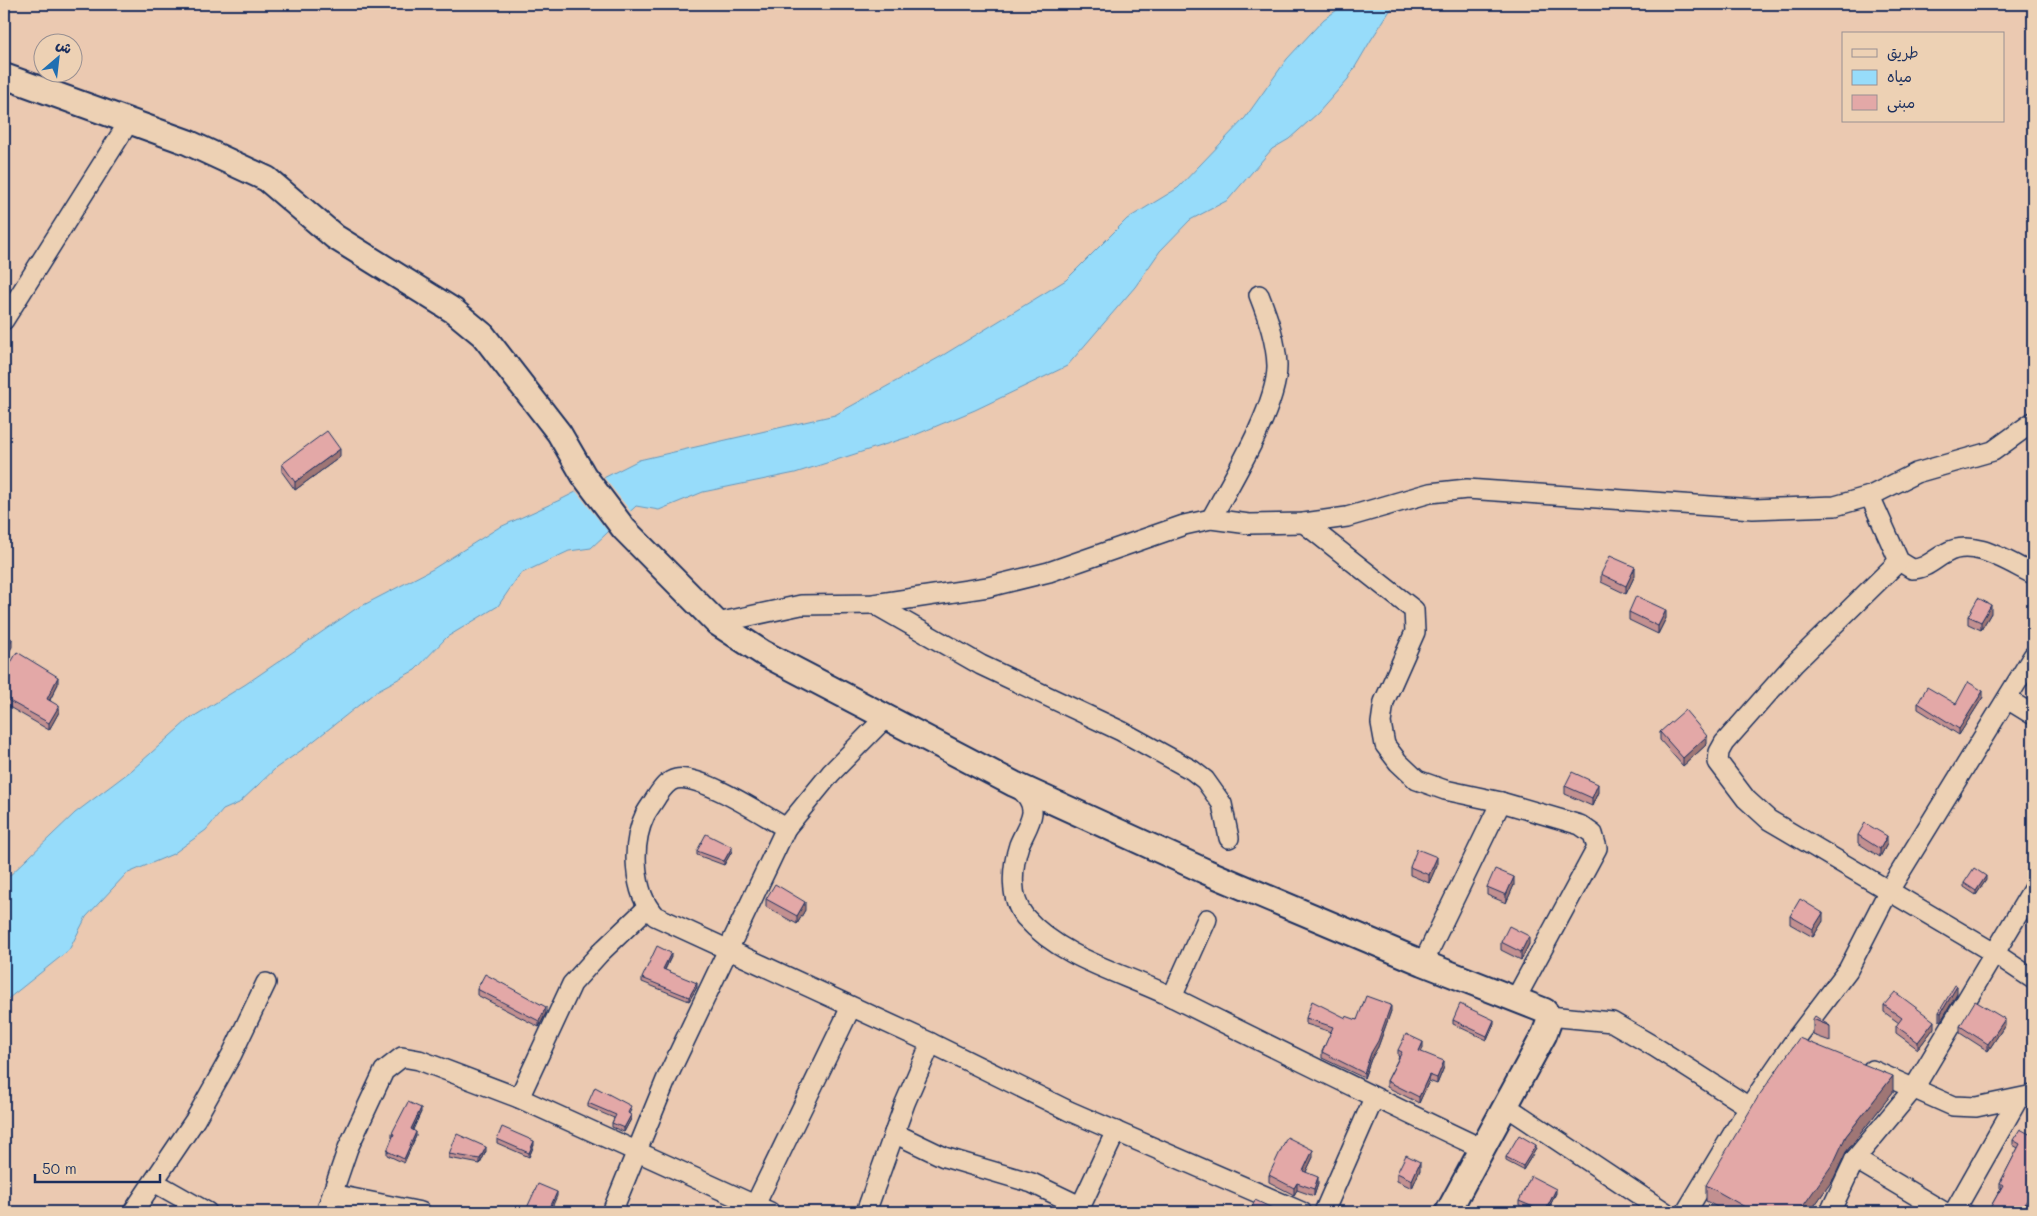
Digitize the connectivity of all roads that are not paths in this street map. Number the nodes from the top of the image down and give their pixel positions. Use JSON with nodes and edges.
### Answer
{"nodes":[{"id":1,"x":4,"y":76,"type":"edge"},
{"id":2,"x":130,"y":120,"type":"junction"},
{"id":3,"x":1259,"y":295,"type":"dead end"},
{"id":4,"x":4,"y":320,"type":"edge"},
{"id":5,"x":2033,"y":422,"type":"edge"},
{"id":6,"x":1870,"y":496,"type":"junction"},
{"id":7,"x":1211,"y":519,"type":"junction"},
{"id":8,"x":1304,"y":523,"type":"junction"},
{"id":9,"x":1900,"y":561,"type":"junction"},
{"id":10,"x":2033,"y":574,"type":"edge"},
{"id":11,"x":874,"y":604,"type":"junction"},
{"id":12,"x":717,"y":623,"type":"junction"},
{"id":13,"x":2033,"y":656,"type":"edge"},
{"id":14,"x":2007,"y":699,"type":"junction"},
{"id":15,"x":2033,"y":715,"type":"edge"},
{"id":16,"x":887,"y":716,"type":"junction"},
{"id":17,"x":1014,"y":784,"type":"junction"},
{"id":18,"x":1501,"y":802,"type":"junction"},
{"id":19,"x":786,"y":828,"type":"junction"},
{"id":20,"x":1229,"y":838,"type":"dead end"},
{"id":21,"x":2033,"y":889,"type":"edge"},
{"id":22,"x":1888,"y":892,"type":"junction"},
{"id":23,"x":647,"y":908,"type":"junction"},
{"id":24,"x":1207,"y":920,"type":"dead end"},
{"id":25,"x":728,"y":950,"type":"junction"},
{"id":26,"x":1994,"y":953,"type":"junction"},
{"id":27,"x":1423,"y":963,"type":"junction"},
{"id":28,"x":2033,"y":978,"type":"edge"},
{"id":29,"x":266,"y":983,"type":"dead end"},
{"id":30,"x":1172,"y":997,"type":"junction"},
{"id":31,"x":1516,"y":998,"type":"junction"},
{"id":32,"x":851,"y":1007,"type":"junction"},
{"id":33,"x":1549,"y":1016,"type":"junction"},
{"id":34,"x":931,"y":1043,"type":"junction"},
{"id":35,"x":1858,"y":1064,"type":"edge"},
{"id":36,"x":1914,"y":1088,"type":"junction"},
{"id":37,"x":2026,"y":1097,"type":"edge"},
{"id":38,"x":518,"y":1098,"type":"junction"},
{"id":39,"x":1374,"y":1098,"type":"junction"},
{"id":40,"x":1506,"y":1106,"type":"junction"},
{"id":41,"x":1749,"y":1107,"type":"junction"},
{"id":42,"x":1116,"y":1130,"type":"junction"},
{"id":43,"x":894,"y":1133,"type":"junction"},
{"id":44,"x":1483,"y":1149,"type":"junction"},
{"id":45,"x":638,"y":1152,"type":"junction"},
{"id":46,"x":1855,"y":1159,"type":"junction"},
{"id":47,"x":154,"y":1182,"type":"junction"},
{"id":48,"x":329,"y":1203,"type":"edge"},
{"id":49,"x":763,"y":1209,"type":"edge"},
{"id":50,"x":1079,"y":1209,"type":"edge"},
{"id":51,"x":1452,"y":1210,"type":"edge"},
{"id":52,"x":133,"y":1212,"type":"edge"},
{"id":53,"x":207,"y":1212,"type":"edge"},
{"id":54,"x":421,"y":1212,"type":"edge"},
{"id":55,"x":612,"y":1212,"type":"edge"},
{"id":56,"x":866,"y":1212,"type":"edge"},
{"id":57,"x":1302,"y":1212,"type":"edge"},
{"id":58,"x":1324,"y":1212,"type":"edge"},
{"id":59,"x":1665,"y":1212,"type":"edge"},
{"id":60,"x":1686,"y":1212,"type":"edge"},
{"id":61,"x":1830,"y":1212,"type":"edge"},
{"id":62,"x":1944,"y":1212,"type":"edge"},
{"id":63,"x":1954,"y":1212,"type":"edge"}],
"edges":[{"from":1,"to":2,"type":"street"},
{"from":2,"to":4,"type":"street"},
{"from":2,"to":12,"type":"street"},
{"from":3,"to":7,"type":"street"},
{"from":5,"to":6,"type":"street"},
{"from":6,"to":8,"type":"street"},
{"from":6,"to":9,"type":"street"},
{"from":7,"to":8,"type":"street"},
{"from":7,"to":11,"type":"street"},
{"from":8,"to":18,"type":"street"},
{"from":9,"to":10,"type":"street"},
{"from":9,"to":22,"type":"street"},
{"from":11,"to":12,"type":"street"},
{"from":11,"to":20,"type":"street"},
{"from":12,"to":16,"type":"street"},
{"from":13,"to":14,"type":"street"},
{"from":14,"to":15,"type":"street"},
{"from":14,"to":22,"type":"street"},
{"from":16,"to":17,"type":"street"},
{"from":16,"to":19,"type":"street"},
{"from":17,"to":27,"type":"street"},
{"from":17,"to":30,"type":"street"},
{"from":18,"to":27,"type":"street"},
{"from":18,"to":31,"type":"street"},
{"from":19,"to":23,"type":"street"},
{"from":19,"to":25,"type":"street"},
{"from":21,"to":26,"type":"street"},
{"from":22,"to":26,"type":"street"},
{"from":22,"to":41,"type":"street"},
{"from":23,"to":25,"type":"street"},
{"from":23,"to":38,"type":"street"},
{"from":24,"to":30,"type":"street"},
{"from":25,"to":32,"type":"street"},
{"from":25,"to":45,"type":"street"},
{"from":26,"to":28,"type":"street"},
{"from":26,"to":36,"type":"street"},
{"from":27,"to":31,"type":"street"},
{"from":29,"to":47,"type":"street"},
{"from":30,"to":39,"type":"street"},
{"from":31,"to":33,"type":"street"},
{"from":32,"to":34,"type":"street"},
{"from":32,"to":49,"type":"street"},
{"from":33,"to":40,"type":"street"},
{"from":33,"to":41,"type":"street"},
{"from":34,"to":42,"type":"street"},
{"from":34,"to":43,"type":"street"},
{"from":35,"to":36,"type":"street"},
{"from":36,"to":37,"type":"street"},
{"from":36,"to":46,"type":"street"},
{"from":37,"to":63,"type":"street"},
{"from":38,"to":45,"type":"street"},
{"from":38,"to":48,"type":"street"},
{"from":39,"to":44,"type":"street"},
{"from":39,"to":58,"type":"street"},
{"from":40,"to":44,"type":"street"},
{"from":40,"to":59,"type":"street"},
{"from":41,"to":60,"type":"street"},
{"from":42,"to":50,"type":"street"},
{"from":42,"to":57,"type":"street"},
{"from":43,"to":50,"type":"street"},
{"from":43,"to":56,"type":"street"},
{"from":44,"to":51,"type":"street"},
{"from":45,"to":49,"type":"street"},
{"from":45,"to":55,"type":"street"},
{"from":46,"to":61,"type":"street"},
{"from":46,"to":62,"type":"street"},
{"from":47,"to":52,"type":"street"},
{"from":47,"to":53,"type":"street"},
{"from":48,"to":54,"type":"street"}]}
